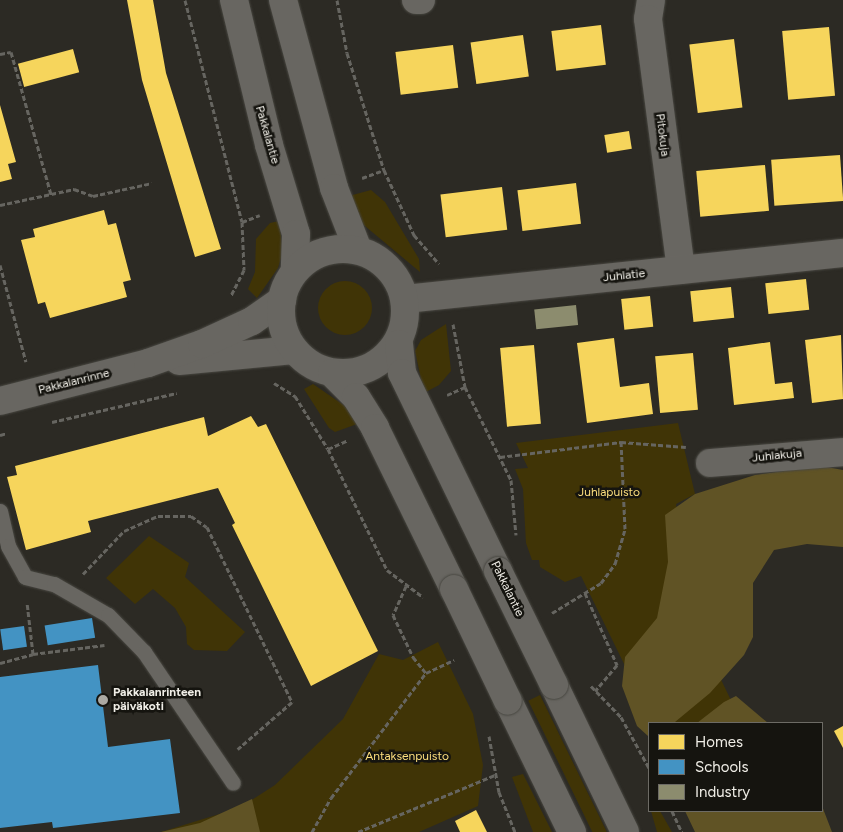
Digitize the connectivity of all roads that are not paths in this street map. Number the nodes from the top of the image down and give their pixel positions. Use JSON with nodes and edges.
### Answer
{"nodes":[{"id":1,"x":234,"y":0,"type":"edge"},
{"id":2,"x":283,"y":0,"type":"edge"},
{"id":3,"x":416,"y":0,"type":"edge"},
{"id":4,"x":421,"y":0,"type":"edge"},
{"id":5,"x":651,"y":0,"type":"edge"},
{"id":6,"x":358,"y":250,"type":"junction"},
{"id":7,"x":843,"y":254,"type":"edge"},
{"id":8,"x":295,"y":270,"type":"junction"},
{"id":9,"x":681,"y":270,"type":"junction"},
{"id":10,"x":405,"y":299,"type":"junction"},
{"id":11,"x":282,"y":300,"type":"junction"},
{"id":12,"x":399,"y":344,"type":"junction"},
{"id":13,"x":293,"y":350,"type":"junction"},
{"id":14,"x":148,"y":363,"type":"junction"},
{"id":15,"x":332,"y":373,"type":"junction"},
{"id":16,"x":0,"y":401,"type":"edge"},
{"id":17,"x":843,"y":452,"type":"edge"},
{"id":18,"x":710,"y":463,"type":"road end"},
{"id":19,"x":0,"y":511,"type":"edge"},
{"id":20,"x":234,"y":784,"type":"dead end"},
{"id":21,"x":572,"y":832,"type":"edge"},
{"id":22,"x":624,"y":832,"type":"edge"}],
"edges":[{"from":1,"to":8,"type":"street","name":"Pakkalantie"},
{"from":2,"to":6,"type":"street"},
{"from":3,"to":4,"type":"street"},
{"from":5,"to":9,"type":"street","name":"Pitokuja"},
{"from":6,"to":8,"type":"street"},
{"from":6,"to":10,"type":"street"},
{"from":7,"to":9,"type":"street","name":"Juhlatie"},
{"from":8,"to":11,"type":"street"},
{"from":9,"to":10,"type":"street","name":"Juhlatie"},
{"from":10,"to":12,"type":"street"},
{"from":11,"to":13,"type":"street"},
{"from":11,"to":14,"type":"street","name":"Pakkalanrinne"},
{"from":12,"to":15,"type":"street"},
{"from":12,"to":22,"type":"street","name":"Pakkalantie","bridge":true},
{"from":13,"to":14,"type":"street","name":"Pakkalanrinne"},
{"from":13,"to":15,"type":"street"},
{"from":14,"to":16,"type":"street","name":"Pakkalanrinne"},
{"from":15,"to":21,"type":"street","bridge":true},
{"from":17,"to":18,"type":"street","name":"Juhlakuja"},
{"from":19,"to":20,"type":"lane"}]}
